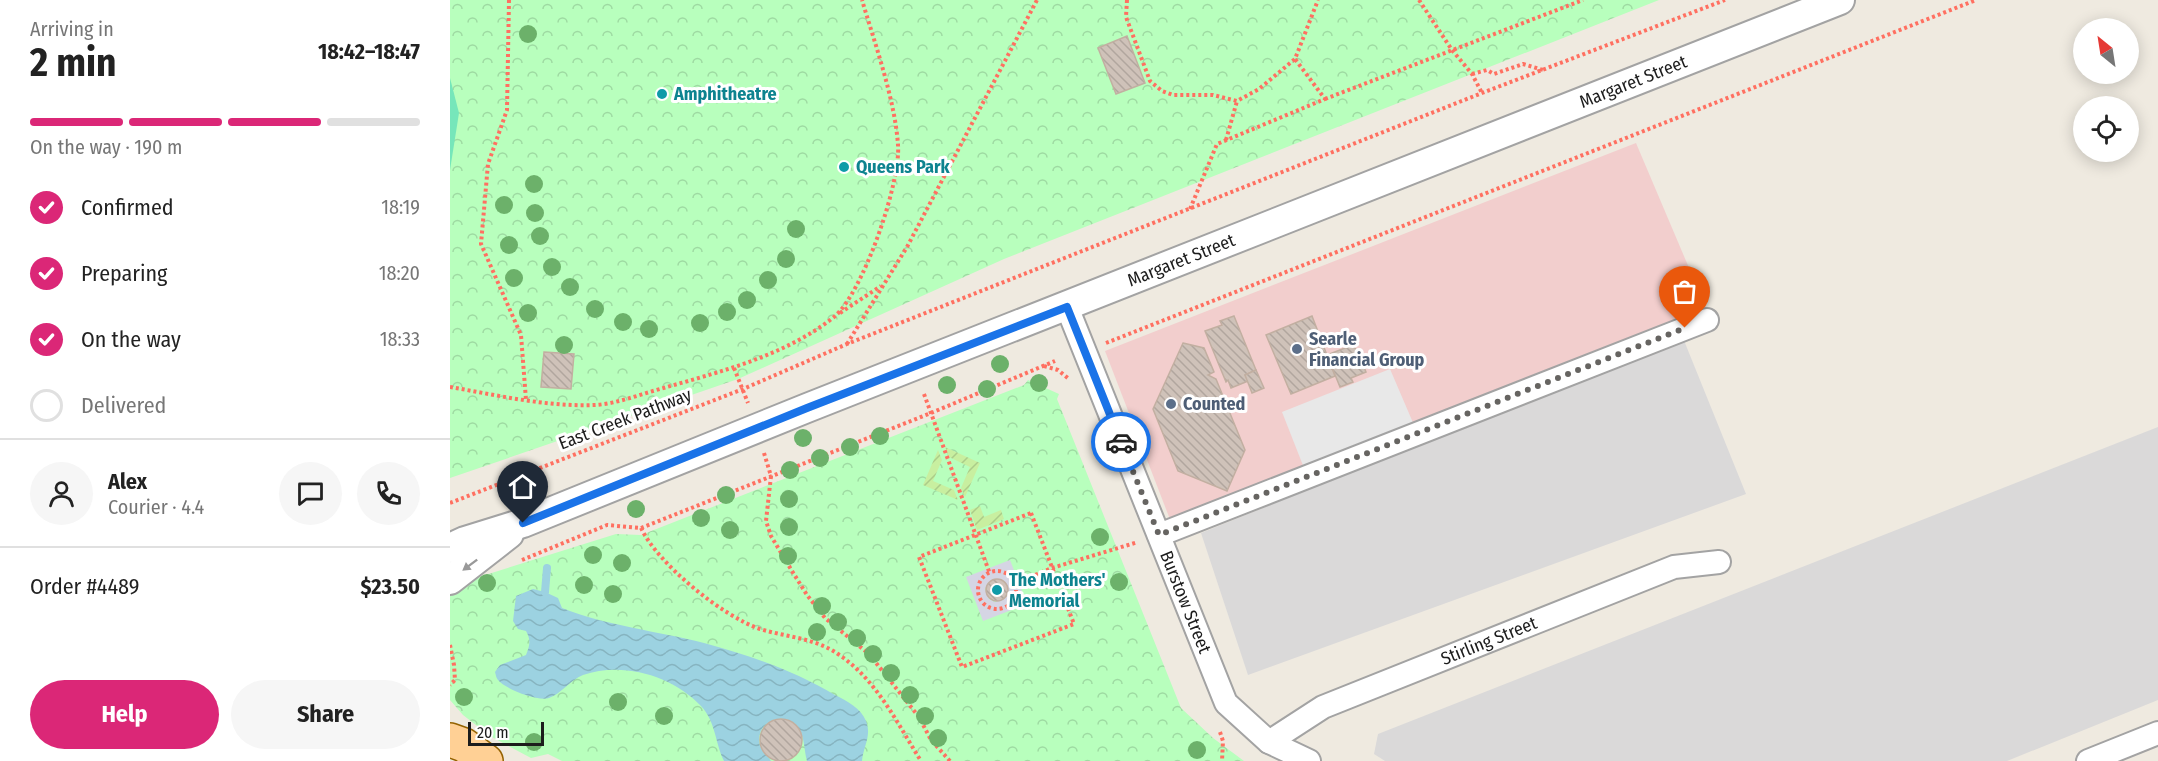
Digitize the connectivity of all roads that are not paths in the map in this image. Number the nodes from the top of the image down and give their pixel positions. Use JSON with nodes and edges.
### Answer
{"nodes":[{"id":1,"x":1840,"y":0,"type":"edge"},
{"id":2,"x":1067,"y":307,"type":"junction"},
{"id":3,"x":1707,"y":320,"type":"dead end"},
{"id":4,"x":523,"y":523,"type":"junction"},
{"id":5,"x":1159,"y":535,"type":"junction"},
{"id":6,"x":450,"y":548,"type":"edge"},
{"id":7,"x":1719,"y":562,"type":"dead end"},
{"id":8,"x":450,"y":580,"type":"edge"},
{"id":9,"x":2158,"y":733,"type":"edge"},
{"id":10,"x":1269,"y":742,"type":"junction"},
{"id":11,"x":1309,"y":761,"type":"edge"},
{"id":12,"x":2088,"y":761,"type":"edge"}],
"edges":[{"from":1,"to":2,"type":"street","name":"Margaret Street"},
{"from":2,"to":4,"type":"street","name":"Margaret Street"},
{"from":2,"to":5,"type":"street","name":"Burstow Street"},
{"from":3,"to":5,"type":"street"},
{"from":4,"to":6,"type":"street","name":"Margaret Street"},
{"from":4,"to":8,"type":"street","name":"Margaret Street","one_way":true},
{"from":5,"to":10,"type":"street","name":"Burstow Street"},
{"from":7,"to":10,"type":"street","name":"Stirling Street"},
{"from":9,"to":12,"type":"street"},
{"from":10,"to":11,"type":"street","name":"Burstow Street"}]}
